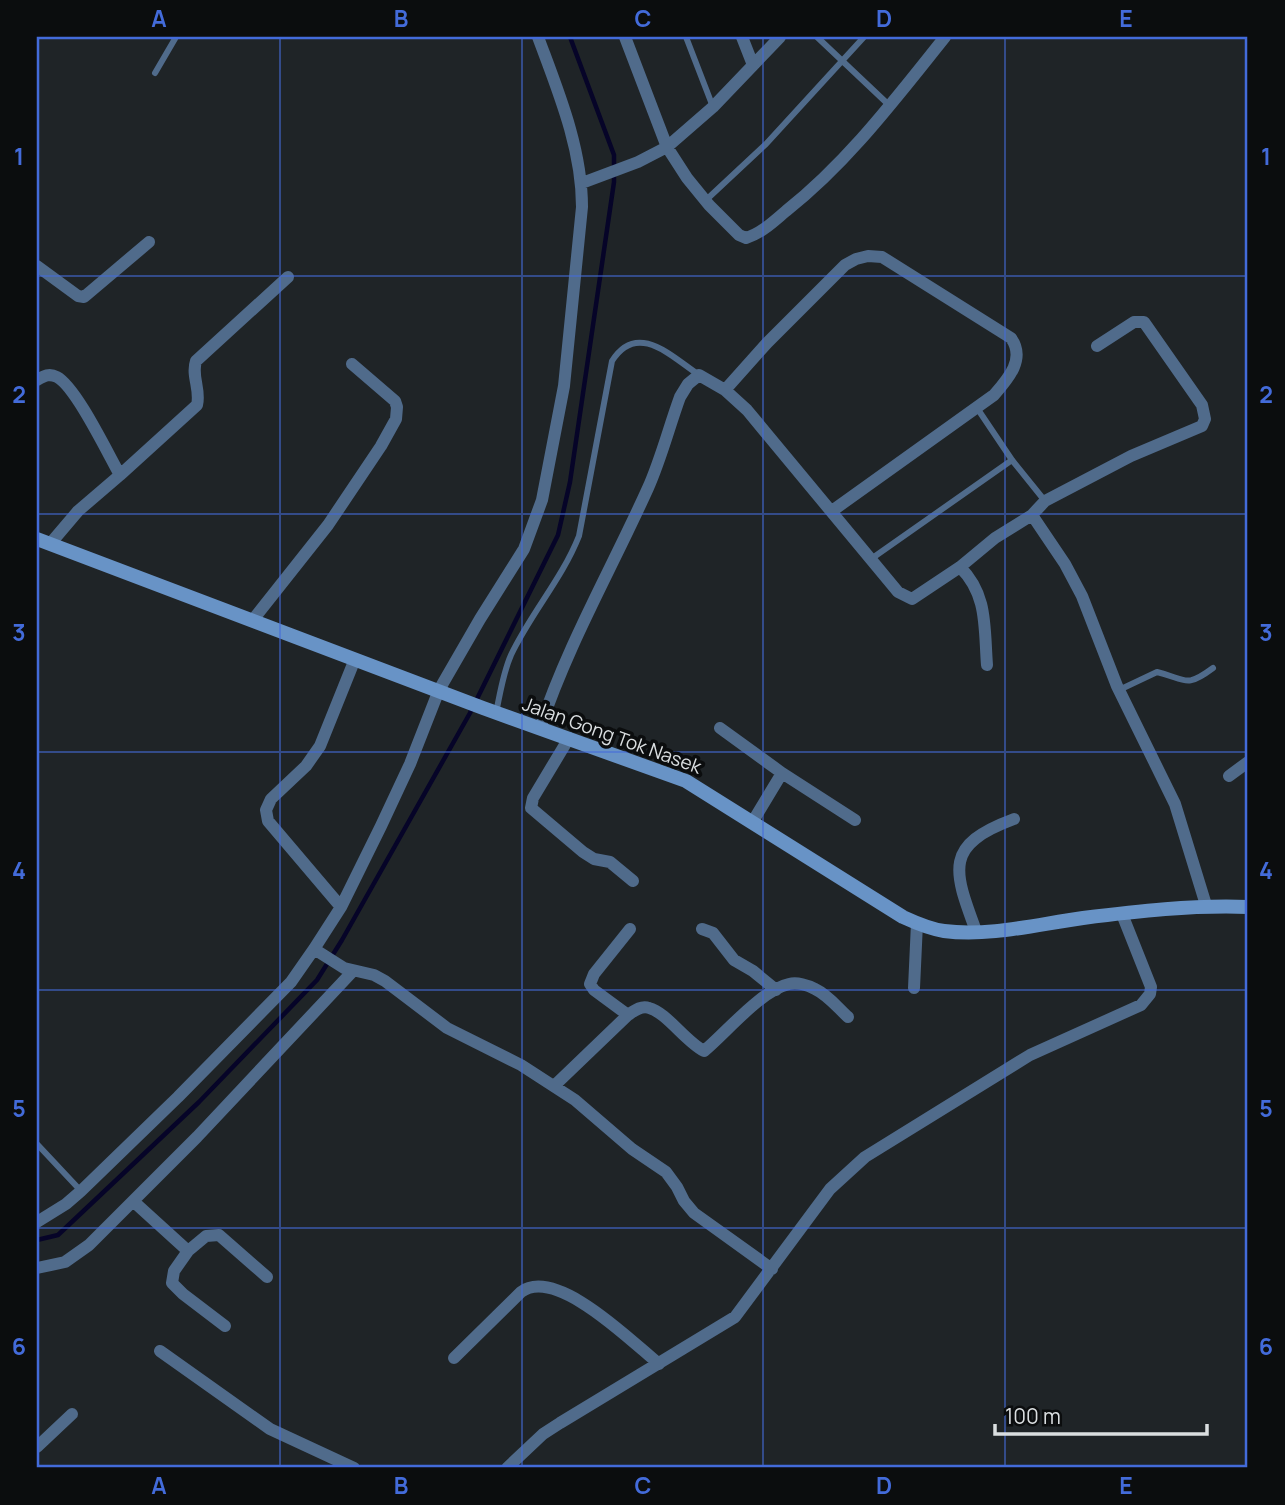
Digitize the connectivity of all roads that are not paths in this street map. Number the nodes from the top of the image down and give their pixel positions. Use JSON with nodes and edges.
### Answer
{"nodes":[{"id":1,"x":177,"y":37,"type":"edge"},
{"id":2,"x":538,"y":37,"type":"edge"},
{"id":3,"x":625,"y":37,"type":"edge"},
{"id":4,"x":686,"y":37,"type":"edge"},
{"id":5,"x":742,"y":37,"type":"edge"},
{"id":6,"x":780,"y":37,"type":"edge"},
{"id":7,"x":817,"y":37,"type":"edge"},
{"id":8,"x":864,"y":37,"type":"edge"},
{"id":9,"x":945,"y":37,"type":"edge"},
{"id":10,"x":843,"y":62,"type":"junction"},
{"id":11,"x":753,"y":65,"type":"junction"},
{"id":12,"x":155,"y":72,"type":"dead end"},
{"id":13,"x":890,"y":106,"type":"junction"},
{"id":14,"x":713,"y":107,"type":"junction"},
{"id":15,"x":667,"y":147,"type":"junction"},
{"id":16,"x":587,"y":181,"type":"junction"},
{"id":17,"x":705,"y":201,"type":"junction"},
{"id":18,"x":149,"y":242,"type":"dead end"},
{"id":19,"x":37,"y":266,"type":"edge"},
{"id":20,"x":288,"y":277,"type":"dead end"},
{"id":21,"x":1097,"y":346,"type":"dead end"},
{"id":22,"x":352,"y":365,"type":"dead end"},
{"id":23,"x":699,"y":375,"type":"junction"},
{"id":24,"x":37,"y":380,"type":"edge"},
{"id":25,"x":725,"y":390,"type":"junction"},
{"id":26,"x":977,"y":408,"type":"junction"},
{"id":27,"x":1012,"y":460,"type":"junction"},
{"id":28,"x":120,"y":475,"type":"junction"},
{"id":29,"x":1045,"y":501,"type":"junction"},
{"id":30,"x":832,"y":511,"type":"junction"},
{"id":31,"x":1032,"y":515,"type":"junction"},
{"id":32,"x":43,"y":542,"type":"edge"},
{"id":33,"x":871,"y":559,"type":"junction"},
{"id":34,"x":960,"y":566,"type":"junction"},
{"id":35,"x":252,"y":621,"type":"junction"},
{"id":36,"x":355,"y":659,"type":"junction"},
{"id":37,"x":987,"y":665,"type":"dead end"},
{"id":38,"x":1213,"y":668,"type":"dead end"},
{"id":39,"x":1119,"y":690,"type":"junction"},
{"id":40,"x":443,"y":692,"type":"junction"},
{"id":41,"x":490,"y":711,"type":"junction"},
{"id":42,"x":540,"y":728,"type":"junction"},
{"id":43,"x":720,"y":728,"type":"dead end"},
{"id":44,"x":569,"y":738,"type":"junction"},
{"id":45,"x":1248,"y":762,"type":"edge"},
{"id":46,"x":782,"y":773,"type":"junction"},
{"id":47,"x":1229,"y":776,"type":"dead end"},
{"id":48,"x":1014,"y":819,"type":"dead end"},
{"id":49,"x":855,"y":820,"type":"dead end"},
{"id":50,"x":753,"y":821,"type":"junction"},
{"id":51,"x":634,"y":881,"type":"dead end"},
{"id":52,"x":1206,"y":905,"type":"junction"},
{"id":53,"x":341,"y":906,"type":"junction"},
{"id":54,"x":1248,"y":907,"type":"edge"},
{"id":55,"x":1122,"y":914,"type":"junction"},
{"id":56,"x":917,"y":923,"type":"junction"},
{"id":57,"x":630,"y":929,"type":"dead end"},
{"id":58,"x":702,"y":929,"type":"dead end"},
{"id":59,"x":976,"y":931,"type":"junction"},
{"id":60,"x":316,"y":951,"type":"junction"},
{"id":61,"x":348,"y":970,"type":"junction"},
{"id":62,"x":914,"y":988,"type":"dead end"},
{"id":63,"x":776,"y":990,"type":"junction"},
{"id":64,"x":628,"y":1015,"type":"junction"},
{"id":65,"x":848,"y":1017,"type":"dead end"},
{"id":66,"x":554,"y":1086,"type":"junction"},
{"id":67,"x":37,"y":1144,"type":"edge"},
{"id":68,"x":81,"y":1191,"type":"junction"},
{"id":69,"x":133,"y":1201,"type":"junction"},
{"id":70,"x":37,"y":1222,"type":"edge"},
{"id":71,"x":188,"y":1251,"type":"junction"},
{"id":72,"x":37,"y":1268,"type":"edge"},
{"id":73,"x":772,"y":1269,"type":"junction"},
{"id":74,"x":267,"y":1277,"type":"dead end"},
{"id":75,"x":225,"y":1325,"type":"dead end"},
{"id":76,"x":160,"y":1351,"type":"dead end"},
{"id":77,"x":454,"y":1358,"type":"dead end"},
{"id":78,"x":659,"y":1364,"type":"junction"},
{"id":79,"x":72,"y":1413,"type":"dead end"},
{"id":80,"x":37,"y":1447,"type":"edge"},
{"id":81,"x":354,"y":1468,"type":"edge"},
{"id":82,"x":508,"y":1468,"type":"edge"}],
"edges":[{"from":1,"to":12,"type":"lane"},
{"from":2,"to":16,"type":"street"},
{"from":3,"to":15,"type":"street"},
{"from":4,"to":14,"type":"lane"},
{"from":5,"to":11,"type":"street"},
{"from":6,"to":11,"type":"street"},
{"from":7,"to":10,"type":"lane"},
{"from":8,"to":10,"type":"lane"},
{"from":9,"to":13,"type":"street"},
{"from":10,"to":13,"type":"lane"},
{"from":10,"to":17,"type":"lane"},
{"from":11,"to":14,"type":"street"},
{"from":13,"to":17,"type":"street"},
{"from":14,"to":15,"type":"street"},
{"from":15,"to":16,"type":"street"},
{"from":15,"to":17,"type":"street"},
{"from":16,"to":40,"type":"street"},
{"from":18,"to":19,"type":"street"},
{"from":20,"to":28,"type":"street"},
{"from":21,"to":29,"type":"street"},
{"from":22,"to":35,"type":"street"},
{"from":23,"to":25,"type":"street"},
{"from":23,"to":41,"type":"lane"},
{"from":23,"to":42,"type":"street"},
{"from":24,"to":28,"type":"street"},
{"from":25,"to":26,"type":"street"},
{"from":25,"to":30,"type":"street"},
{"from":26,"to":27,"type":"lane"},
{"from":26,"to":30,"type":"street"},
{"from":27,"to":29,"type":"lane"},
{"from":27,"to":33,"type":"lane"},
{"from":28,"to":32,"type":"street"},
{"from":29,"to":31,"type":"street"},
{"from":30,"to":33,"type":"street"},
{"from":31,"to":34,"type":"street"},
{"from":31,"to":39,"type":"street"},
{"from":32,"to":35,"type":"main road","name":"Jalan Gong Tok Nasek"},
{"from":33,"to":34,"type":"street"},
{"from":34,"to":37,"type":"street"},
{"from":35,"to":36,"type":"main road","name":"Jalan Gong Tok Nasek"},
{"from":36,"to":40,"type":"main road","name":"Jalan Gong Tok Nasek"},
{"from":36,"to":53,"type":"street"},
{"from":38,"to":39,"type":"lane"},
{"from":39,"to":52,"type":"street"},
{"from":40,"to":41,"type":"main road","name":"Jalan Gong Tok Nasek"},
{"from":40,"to":53,"type":"street"},
{"from":41,"to":42,"type":"main road","name":"Jalan Gong Tok Nasek"},
{"from":42,"to":44,"type":"main road","name":"Jalan Gong Tok Nasek"},
{"from":43,"to":46,"type":"street"},
{"from":44,"to":50,"type":"main road","name":"Jalan Gong Tok Nasek"},
{"from":44,"to":51,"type":"street"},
{"from":45,"to":47,"type":"street"},
{"from":46,"to":49,"type":"street"},
{"from":46,"to":50,"type":"street"},
{"from":48,"to":59,"type":"street"},
{"from":50,"to":56,"type":"main road","name":"Jalan Gong Tok Nasek"},
{"from":52,"to":54,"type":"main road","name":"Jalan Gong Tok Nasek"},
{"from":52,"to":55,"type":"main road","name":"Jalan Gong Tok Nasek"},
{"from":53,"to":60,"type":"street"},
{"from":55,"to":59,"type":"main road","name":"Jalan Gong Tok Nasek"},
{"from":55,"to":73,"type":"street"},
{"from":56,"to":59,"type":"main road","name":"Jalan Gong Tok Nasek"},
{"from":56,"to":62,"type":"street"},
{"from":57,"to":64,"type":"street"},
{"from":58,"to":63,"type":"street"},
{"from":60,"to":61,"type":"street"},
{"from":60,"to":68,"type":"street"},
{"from":61,"to":66,"type":"street"},
{"from":61,"to":69,"type":"street"},
{"from":63,"to":64,"type":"street"},
{"from":63,"to":65,"type":"street"},
{"from":64,"to":66,"type":"street"},
{"from":66,"to":73,"type":"street"},
{"from":67,"to":68,"type":"lane"},
{"from":68,"to":70,"type":"street"},
{"from":69,"to":71,"type":"street"},
{"from":69,"to":72,"type":"street"},
{"from":71,"to":74,"type":"street"},
{"from":71,"to":75,"type":"street"},
{"from":73,"to":78,"type":"street"},
{"from":76,"to":81,"type":"street"},
{"from":77,"to":78,"type":"street"},
{"from":78,"to":82,"type":"street"},
{"from":79,"to":80,"type":"street"}]}
